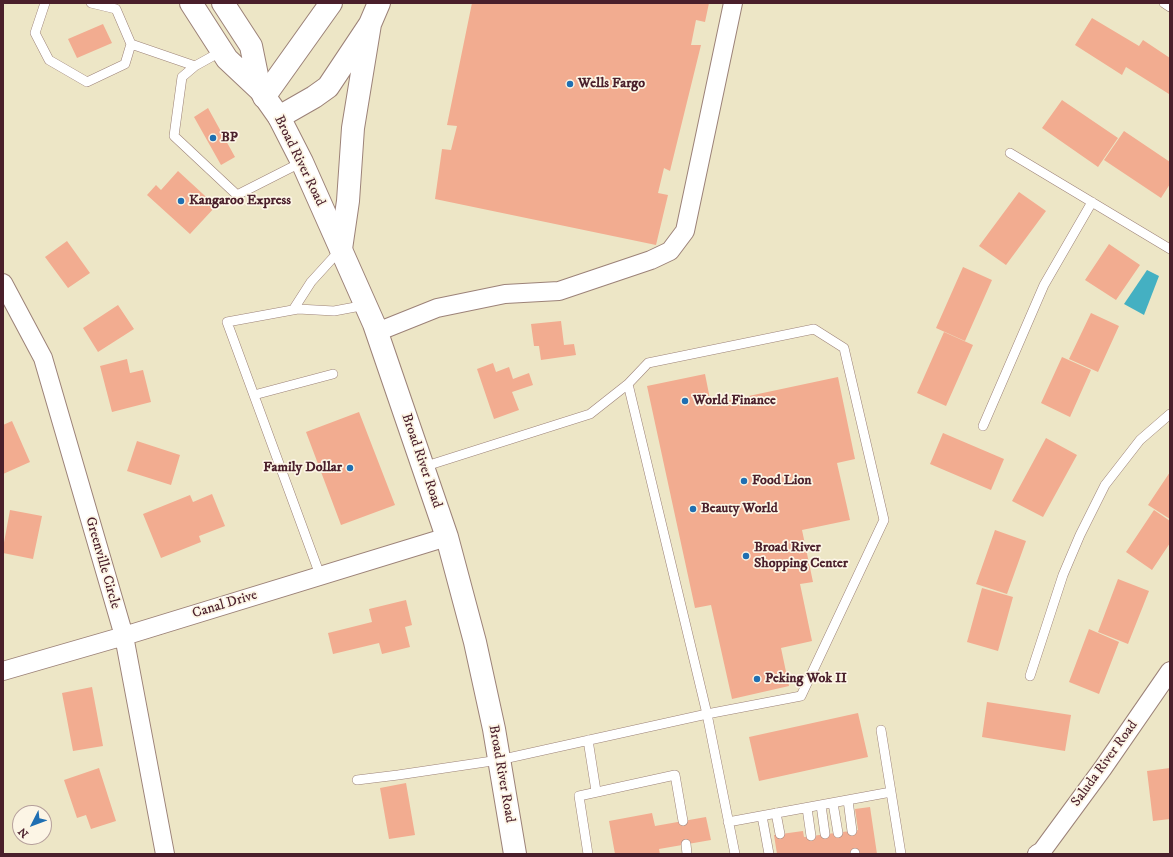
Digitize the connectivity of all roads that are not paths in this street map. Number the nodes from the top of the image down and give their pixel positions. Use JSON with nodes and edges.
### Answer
{"nodes":[{"id":1,"x":45,"y":3,"type":"edge"},
{"id":2,"x":91,"y":3,"type":"edge"},
{"id":3,"x":191,"y":3,"type":"edge"},
{"id":4,"x":223,"y":3,"type":"edge"},
{"id":5,"x":331,"y":3,"type":"edge"},
{"id":6,"x":379,"y":3,"type":"edge"},
{"id":7,"x":733,"y":3,"type":"edge"},
{"id":8,"x":1164,"y":3,"type":"edge"},
{"id":9,"x":1170,"y":7,"type":"edge"},
{"id":10,"x":370,"y":24,"type":"junction"},
{"id":11,"x":131,"y":44,"type":"junction"},
{"id":12,"x":222,"y":52,"type":"junction"},
{"id":13,"x":195,"y":66,"type":"junction"},
{"id":14,"x":262,"y":93,"type":"junction"},
{"id":15,"x":279,"y":117,"type":"junction"},
{"id":16,"x":1010,"y":153,"type":"dead end"},
{"id":17,"x":302,"y":162,"type":"junction"},
{"id":18,"x":1092,"y":202,"type":"junction"},
{"id":19,"x":341,"y":249,"type":"junction"},
{"id":20,"x":1170,"y":249,"type":"edge"},
{"id":21,"x":3,"y":283,"type":"edge"},
{"id":22,"x":366,"y":305,"type":"junction"},
{"id":23,"x":296,"y":310,"type":"junction"},
{"id":24,"x":377,"y":332,"type":"junction"},
{"id":25,"x":333,"y":374,"type":"dead end"},
{"id":26,"x":628,"y":384,"type":"junction"},
{"id":27,"x":254,"y":395,"type":"junction"},
{"id":28,"x":1170,"y":414,"type":"edge"},
{"id":29,"x":983,"y":426,"type":"dead end"},
{"id":30,"x":423,"y":467,"type":"junction"},
{"id":31,"x":447,"y":537,"type":"junction"},
{"id":32,"x":320,"y":575,"type":"junction"},
{"id":33,"x":124,"y":636,"type":"junction"},
{"id":34,"x":3,"y":671,"type":"edge"},
{"id":35,"x":1030,"y":676,"type":"dead end"},
{"id":36,"x":1168,"y":677,"type":"edge"},
{"id":37,"x":707,"y":714,"type":"junction"},
{"id":38,"x":881,"y":730,"type":"dead end"},
{"id":39,"x":588,"y":740,"type":"junction"},
{"id":40,"x":499,"y":760,"type":"junction"},
{"id":41,"x":357,"y":780,"type":"dead end"},
{"id":42,"x":596,"y":791,"type":"junction"},
{"id":43,"x":891,"y":792,"type":"junction"},
{"id":44,"x":848,"y":800,"type":"junction"},
{"id":45,"x":833,"y":803,"type":"junction"},
{"id":46,"x":821,"y":805,"type":"junction"},
{"id":47,"x":807,"y":808,"type":"junction"},
{"id":48,"x":776,"y":814,"type":"junction"},
{"id":49,"x":762,"y":816,"type":"junction"},
{"id":50,"x":683,"y":821,"type":"dead end"},
{"id":51,"x":728,"y":822,"type":"junction"},
{"id":52,"x":852,"y":831,"type":"dead end"},
{"id":53,"x":838,"y":833,"type":"dead end"},
{"id":54,"x":780,"y":834,"type":"dead end"},
{"id":55,"x":825,"y":834,"type":"dead end"},
{"id":56,"x":811,"y":836,"type":"dead end"},
{"id":57,"x":686,"y":844,"type":"dead end"},
{"id":58,"x":165,"y":854,"type":"edge"},
{"id":59,"x":515,"y":854,"type":"edge"},
{"id":60,"x":588,"y":854,"type":"edge"},
{"id":61,"x":687,"y":854,"type":"edge"},
{"id":62,"x":735,"y":854,"type":"edge"},
{"id":63,"x":769,"y":854,"type":"edge"},
{"id":64,"x":901,"y":854,"type":"edge"},
{"id":65,"x":1037,"y":854,"type":"edge"}],
"edges":[{"from":1,"to":11,"type":"lane"},
{"from":2,"to":11,"type":"lane"},
{"from":3,"to":12,"type":"main road","name":"Broad River Road"},
{"from":4,"to":14,"type":"main road","name":"Broad River Road"},
{"from":5,"to":14,"type":"main road"},
{"from":6,"to":10,"type":"main road"},
{"from":7,"to":24,"type":"street"},
{"from":8,"to":9,"type":"lane"},
{"from":10,"to":15,"type":"main road"},
{"from":10,"to":19,"type":"main road"},
{"from":11,"to":13,"type":"lane"},
{"from":12,"to":13,"type":"lane"},
{"from":12,"to":14,"type":"main road","name":"Broad River Road"},
{"from":13,"to":17,"type":"lane"},
{"from":14,"to":15,"type":"main road","name":"Broad River Road"},
{"from":15,"to":17,"type":"main road","name":"Broad River Road"},
{"from":16,"to":18,"type":"lane"},
{"from":17,"to":19,"type":"main road","name":"Broad River Road"},
{"from":18,"to":20,"type":"lane"},
{"from":18,"to":29,"type":"lane"},
{"from":19,"to":22,"type":"main road","name":"Broad River Road"},
{"from":19,"to":23,"type":"lane"},
{"from":21,"to":33,"type":"street","name":"Greenville Circle"},
{"from":22,"to":23,"type":"lane"},
{"from":22,"to":24,"type":"main road","name":"Broad River Road"},
{"from":23,"to":27,"type":"lane"},
{"from":24,"to":30,"type":"main road","name":"Broad River Road"},
{"from":25,"to":27,"type":"lane"},
{"from":26,"to":30,"type":"lane"},
{"from":26,"to":37,"type":"lane"},
{"from":26,"to":37,"type":"lane"},
{"from":27,"to":32,"type":"lane"},
{"from":28,"to":35,"type":"lane"},
{"from":30,"to":31,"type":"main road","name":"Broad River Road"},
{"from":31,"to":32,"type":"street","name":"Canal Drive"},
{"from":31,"to":40,"type":"main road","name":"Broad River Road"},
{"from":32,"to":33,"type":"street","name":"Canal Drive"},
{"from":33,"to":34,"type":"street","name":"Canal Drive"},
{"from":33,"to":58,"type":"street","name":"Greenville Circle"},
{"from":36,"to":65,"type":"street","name":"Saluda River Road"},
{"from":37,"to":39,"type":"lane"},
{"from":37,"to":51,"type":"lane"},
{"from":38,"to":43,"type":"lane"},
{"from":39,"to":40,"type":"lane"},
{"from":39,"to":42,"type":"lane"},
{"from":40,"to":41,"type":"lane"},
{"from":40,"to":59,"type":"main road","name":"Broad River Road"},
{"from":42,"to":50,"type":"lane"},
{"from":42,"to":60,"type":"lane"},
{"from":43,"to":44,"type":"lane"},
{"from":43,"to":64,"type":"lane"},
{"from":44,"to":45,"type":"lane"},
{"from":44,"to":52,"type":"lane"},
{"from":45,"to":46,"type":"lane"},
{"from":45,"to":53,"type":"lane"},
{"from":46,"to":47,"type":"lane"},
{"from":46,"to":55,"type":"lane"},
{"from":47,"to":48,"type":"lane"},
{"from":47,"to":56,"type":"lane"},
{"from":48,"to":49,"type":"lane"},
{"from":48,"to":54,"type":"lane"},
{"from":49,"to":51,"type":"lane"},
{"from":49,"to":63,"type":"lane"},
{"from":51,"to":62,"type":"lane"},
{"from":57,"to":61,"type":"lane"}]}
